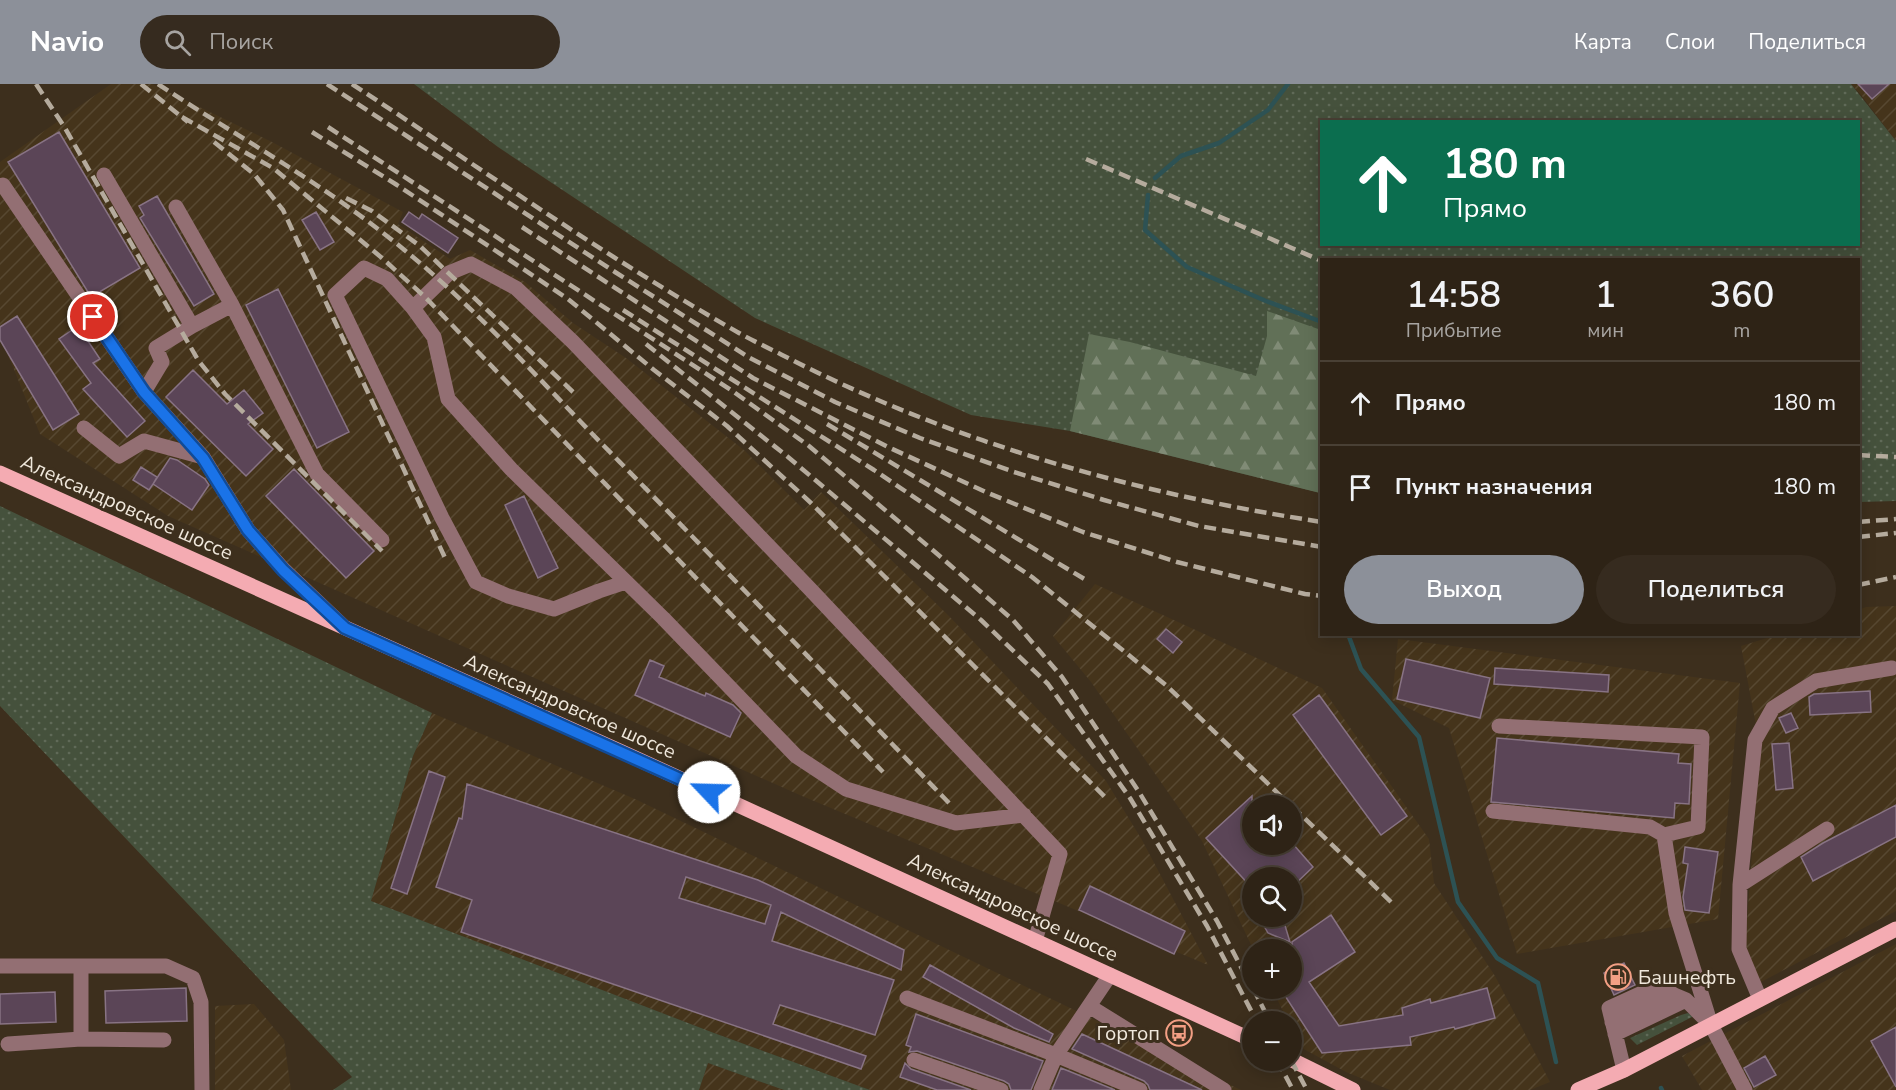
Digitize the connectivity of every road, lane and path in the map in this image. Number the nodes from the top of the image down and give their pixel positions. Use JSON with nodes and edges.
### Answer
{"nodes":[{"id":1,"x":104,"y":175,"type":"dead end"},
{"id":2,"x":3,"y":185,"type":"dead end"},
{"id":3,"x":177,"y":207,"type":"dead end"},
{"id":4,"x":232,"y":305,"type":"junction"},
{"id":5,"x":413,"y":308,"type":"junction"},
{"id":6,"x":192,"y":326,"type":"junction"},
{"id":7,"x":144,"y":392,"type":"junction"},
{"id":8,"x":84,"y":428,"type":"dead end"},
{"id":9,"x":203,"y":458,"type":"junction"},
{"id":10,"x":0,"y":473,"type":"edge"},
{"id":11,"x":382,"y":540,"type":"dead end"},
{"id":12,"x":626,"y":582,"type":"junction"},
{"id":13,"x":345,"y":628,"type":"junction"},
{"id":14,"x":1892,"y":668,"type":"dead end"},
{"id":15,"x":1499,"y":726,"type":"dead end"},
{"id":16,"x":1493,"y":811,"type":"dead end"},
{"id":17,"x":1024,"y":815,"type":"junction"},
{"id":18,"x":1827,"y":829,"type":"dead end"},
{"id":19,"x":1665,"y":835,"type":"junction"},
{"id":20,"x":1740,"y":885,"type":"junction"},
{"id":21,"x":1896,"y":929,"type":"edge"},
{"id":22,"x":1035,"y":941,"type":"junction"},
{"id":23,"x":0,"y":966,"type":"edge"},
{"id":24,"x":81,"y":966,"type":"junction"},
{"id":25,"x":1110,"y":975,"type":"junction"},
{"id":26,"x":1679,"y":997,"type":"junction"},
{"id":27,"x":907,"y":998,"type":"dead end"},
{"id":28,"x":1760,"y":999,"type":"junction"},
{"id":29,"x":1089,"y":1006,"type":"junction"},
{"id":30,"x":1711,"y":1025,"type":"junction"},
{"id":31,"x":1614,"y":1028,"type":"junction"},
{"id":32,"x":1242,"y":1035,"type":"edge"},
{"id":33,"x":81,"y":1039,"type":"junction"},
{"id":34,"x":164,"y":1040,"type":"dead end"},
{"id":35,"x":8,"y":1044,"type":"dead end"},
{"id":36,"x":1056,"y":1055,"type":"junction"},
{"id":37,"x":914,"y":1060,"type":"dead end"},
{"id":38,"x":1302,"y":1065,"type":"edge"},
{"id":39,"x":1624,"y":1070,"type":"junction"},
{"id":40,"x":202,"y":1090,"type":"edge"},
{"id":41,"x":1001,"y":1090,"type":"edge"},
{"id":42,"x":1041,"y":1090,"type":"edge"},
{"id":43,"x":1140,"y":1090,"type":"edge"},
{"id":44,"x":1224,"y":1090,"type":"edge"},
{"id":45,"x":1353,"y":1090,"type":"edge"},
{"id":46,"x":1578,"y":1090,"type":"edge"},
{"id":47,"x":1745,"y":1090,"type":"edge"}],
"edges":[{"from":1,"to":6,"type":"street"},
{"from":2,"to":7,"type":"street"},
{"from":3,"to":4,"type":"street"},
{"from":4,"to":6,"type":"street"},
{"from":4,"to":11,"type":"street"},
{"from":5,"to":12,"type":"street"},
{"from":5,"to":12,"type":"street"},
{"from":5,"to":17,"type":"street"},
{"from":6,"to":7,"type":"street"},
{"from":7,"to":9,"type":"street"},
{"from":8,"to":9,"type":"street"},
{"from":9,"to":13,"type":"street"},
{"from":10,"to":13,"type":"main road","name":"Александровское шоссе"},
{"from":12,"to":17,"type":"street"},
{"from":13,"to":22,"type":"main road","name":"Александровское шоссе"},
{"from":14,"to":20,"type":"street"},
{"from":15,"to":19,"type":"street"},
{"from":16,"to":19,"type":"street"},
{"from":17,"to":22,"type":"street"},
{"from":18,"to":20,"type":"street"},
{"from":19,"to":30,"type":"street"},
{"from":20,"to":28,"type":"street"},
{"from":21,"to":28,"type":"main road"},
{"from":22,"to":25,"type":"main road","name":"Александровское шоссе"},
{"from":23,"to":24,"type":"street"},
{"from":24,"to":33,"type":"street"},
{"from":24,"to":40,"type":"street"},
{"from":25,"to":29,"type":"street"},
{"from":25,"to":32,"type":"main road","name":"Александровское шоссе"},
{"from":26,"to":30,"type":"street"},
{"from":26,"to":31,"type":"street"},
{"from":26,"to":31,"type":"street"},
{"from":27,"to":36,"type":"street"},
{"from":28,"to":30,"type":"main road"},
{"from":29,"to":36,"type":"street"},
{"from":29,"to":44,"type":"street"},
{"from":30,"to":39,"type":"main road"},
{"from":30,"to":47,"type":"street"},
{"from":31,"to":39,"type":"street"},
{"from":33,"to":34,"type":"street"},
{"from":33,"to":35,"type":"street"},
{"from":36,"to":42,"type":"street"},
{"from":36,"to":43,"type":"street"},
{"from":37,"to":41,"type":"street"},
{"from":38,"to":45,"type":"main road"},
{"from":39,"to":46,"type":"main road"}]}
